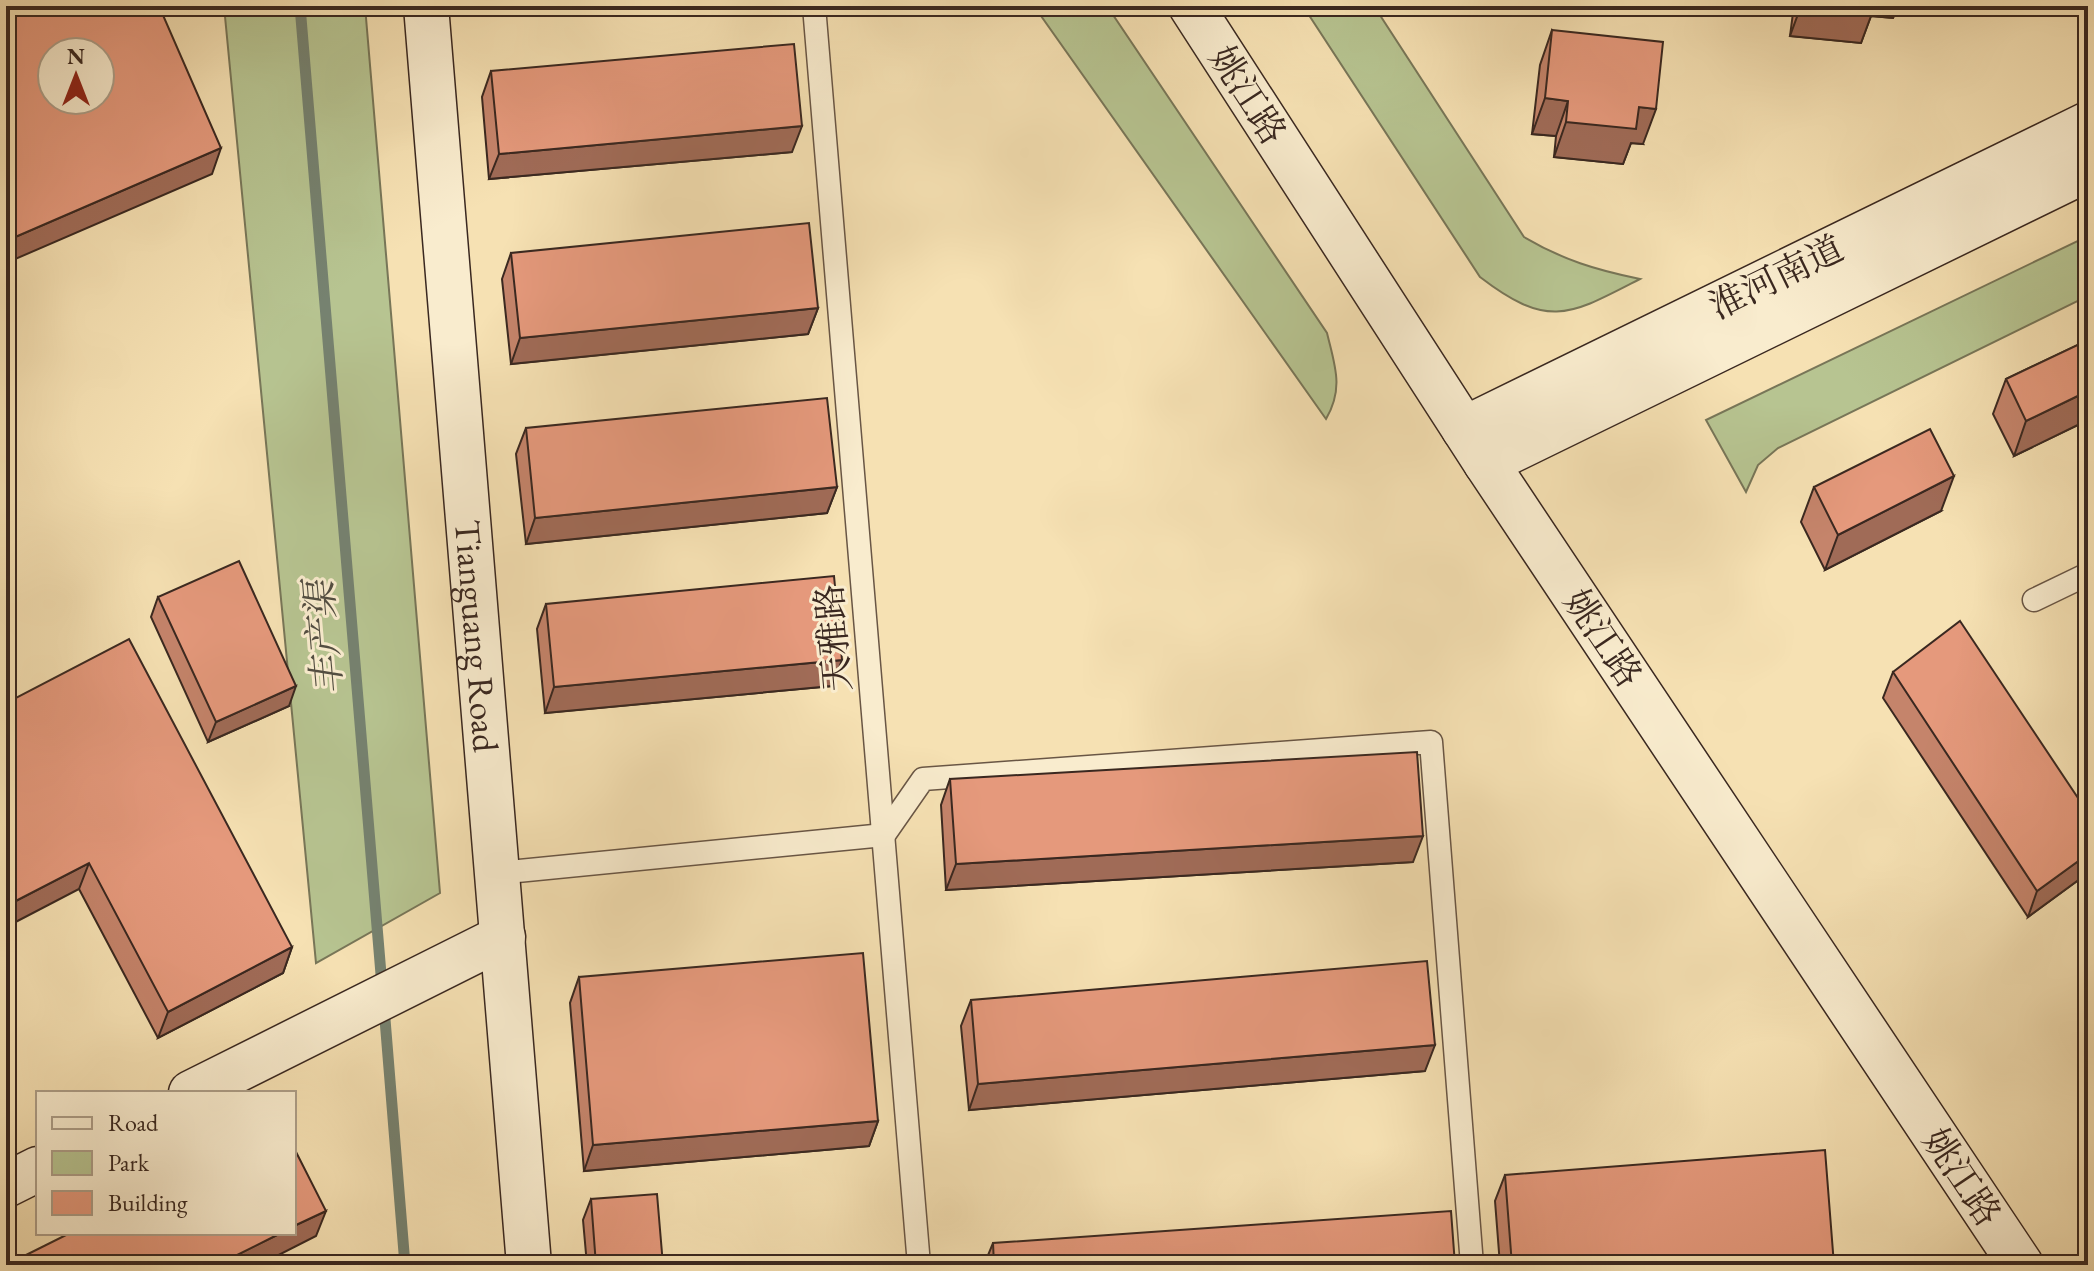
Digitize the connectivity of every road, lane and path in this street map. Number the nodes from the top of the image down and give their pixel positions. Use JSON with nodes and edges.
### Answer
{"nodes":[{"id":1,"x":426,"y":6,"type":"edge"},
{"id":2,"x":814,"y":6,"type":"edge"},
{"id":3,"x":1191,"y":6,"type":"edge"},
{"id":4,"x":2088,"y":124,"type":"edge"},
{"id":5,"x":2088,"y":169,"type":"edge"},
{"id":6,"x":1475,"y":446,"type":"junction"},
{"id":7,"x":2088,"y":574,"type":"edge"},
{"id":8,"x":2034,"y":600,"type":"dead end"},
{"id":9,"x":884,"y":835,"type":"junction"},
{"id":10,"x":498,"y":873,"type":"junction"},
{"id":11,"x":503,"y":937,"type":"junction"},
{"id":12,"x":195,"y":1091,"type":"edge"},
{"id":13,"x":36,"y":1170,"type":"edge"},
{"id":14,"x":6,"y":1185,"type":"edge"},
{"id":15,"x":529,"y":1265,"type":"edge"},
{"id":16,"x":919,"y":1265,"type":"edge"},
{"id":17,"x":1472,"y":1265,"type":"edge"},
{"id":18,"x":2021,"y":1265,"type":"edge"}],
"edges":[{"from":1,"to":10,"type":"street","name":"Tianguang Road"},
{"from":2,"to":9,"type":"lane","name":"天雅路"},
{"from":3,"to":6,"type":"street","name":"姚江路"},
{"from":4,"to":6,"type":"street","name":"淮河南道"},
{"from":5,"to":6,"type":"street","name":"淮河南道"},
{"from":6,"to":18,"type":"street","name":"姚江路"},
{"from":7,"to":8,"type":"lane"},
{"from":9,"to":10,"type":"lane"},
{"from":9,"to":16,"type":"lane","name":"天雅路"},
{"from":9,"to":17,"type":"lane"},
{"from":10,"to":11,"type":"street","name":"Tianguang Road"},
{"from":11,"to":12,"type":"street"},
{"from":11,"to":15,"type":"street","name":"Tianguang Road"},
{"from":13,"to":14,"type":"street"}]}
